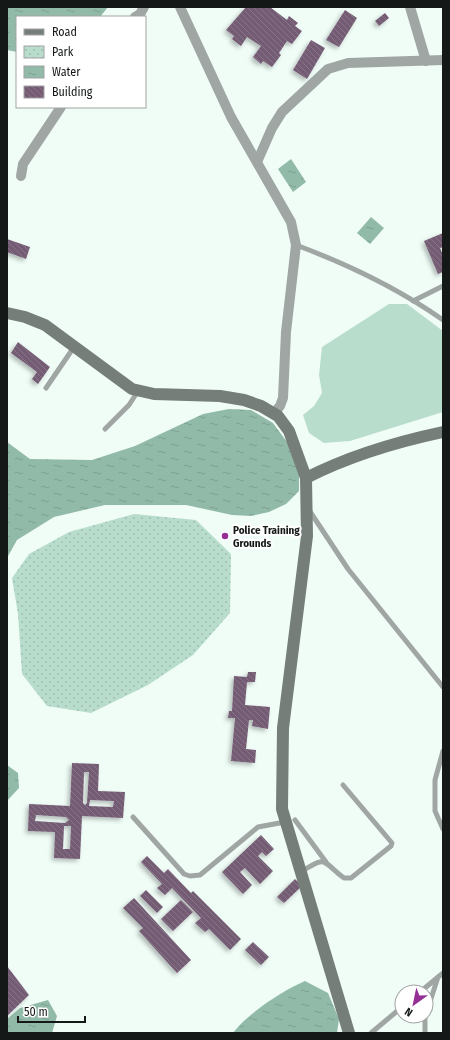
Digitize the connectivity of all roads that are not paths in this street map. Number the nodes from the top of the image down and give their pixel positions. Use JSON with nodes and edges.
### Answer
{"nodes":[{"id":1,"x":144,"y":7,"type":"edge"},
{"id":2,"x":180,"y":7,"type":"edge"},
{"id":3,"x":410,"y":7,"type":"edge"},
{"id":4,"x":137,"y":16,"type":"edge"},
{"id":5,"x":443,"y":60,"type":"edge"},
{"id":6,"x":426,"y":61,"type":"junction"},
{"id":7,"x":60,"y":108,"type":"edge"},
{"id":8,"x":257,"y":162,"type":"junction"},
{"id":9,"x":21,"y":176,"type":"dead end"},
{"id":10,"x":296,"y":245,"type":"junction"},
{"id":11,"x":443,"y":286,"type":"edge"},
{"id":12,"x":413,"y":301,"type":"junction"},
{"id":13,"x":7,"y":313,"type":"edge"},
{"id":14,"x":443,"y":320,"type":"edge"},
{"id":15,"x":74,"y":347,"type":"junction"},
{"id":16,"x":46,"y":388,"type":"dead end"},
{"id":17,"x":138,"y":391,"type":"junction"},
{"id":18,"x":274,"y":413,"type":"junction"},
{"id":19,"x":105,"y":429,"type":"dead end"},
{"id":20,"x":443,"y":432,"type":"edge"},
{"id":21,"x":306,"y":478,"type":"junction"},
{"id":22,"x":307,"y":508,"type":"junction"},
{"id":23,"x":443,"y":687,"type":"edge"},
{"id":24,"x":443,"y":751,"type":"edge"},
{"id":25,"x":343,"y":785,"type":"dead end"},
{"id":26,"x":133,"y":816,"type":"dead end"},
{"id":27,"x":290,"y":821,"type":"junction"},
{"id":28,"x":443,"y":829,"type":"edge"},
{"id":29,"x":326,"y":862,"type":"junction"},
{"id":30,"x":301,"y":872,"type":"junction"},
{"id":31,"x":443,"y":973,"type":"edge"},
{"id":32,"x":438,"y":978,"type":"junction"},
{"id":33,"x":430,"y":984,"type":"edge"},
{"id":34,"x":434,"y":990,"type":"edge"},
{"id":35,"x":394,"y":1014,"type":"edge"},
{"id":36,"x":349,"y":1033,"type":"edge"},
{"id":37,"x":371,"y":1033,"type":"edge"}],
"edges":[{"from":1,"to":4,"type":"street"},
{"from":2,"to":8,"type":"street"},
{"from":3,"to":6,"type":"street"},
{"from":5,"to":6,"type":"street"},
{"from":6,"to":8,"type":"street"},
{"from":7,"to":9,"type":"street"},
{"from":8,"to":10,"type":"street"},
{"from":10,"to":12,"type":"lane"},
{"from":10,"to":18,"type":"street"},
{"from":11,"to":12,"type":"lane"},
{"from":12,"to":14,"type":"lane"},
{"from":13,"to":15,"type":"street"},
{"from":15,"to":16,"type":"lane"},
{"from":15,"to":17,"type":"street"},
{"from":17,"to":18,"type":"street"},
{"from":17,"to":19,"type":"lane"},
{"from":18,"to":21,"type":"street"},
{"from":20,"to":21,"type":"street"},
{"from":21,"to":22,"type":"street"},
{"from":22,"to":23,"type":"lane"},
{"from":22,"to":27,"type":"street"},
{"from":24,"to":28,"type":"lane"},
{"from":25,"to":29,"type":"lane"},
{"from":26,"to":27,"type":"lane"},
{"from":27,"to":29,"type":"lane"},
{"from":27,"to":30,"type":"street"},
{"from":29,"to":30,"type":"lane"},
{"from":30,"to":36,"type":"street"},
{"from":31,"to":32,"type":"lane"},
{"from":32,"to":33,"type":"lane"},
{"from":32,"to":34,"type":"lane"},
{"from":35,"to":37,"type":"lane"}]}
